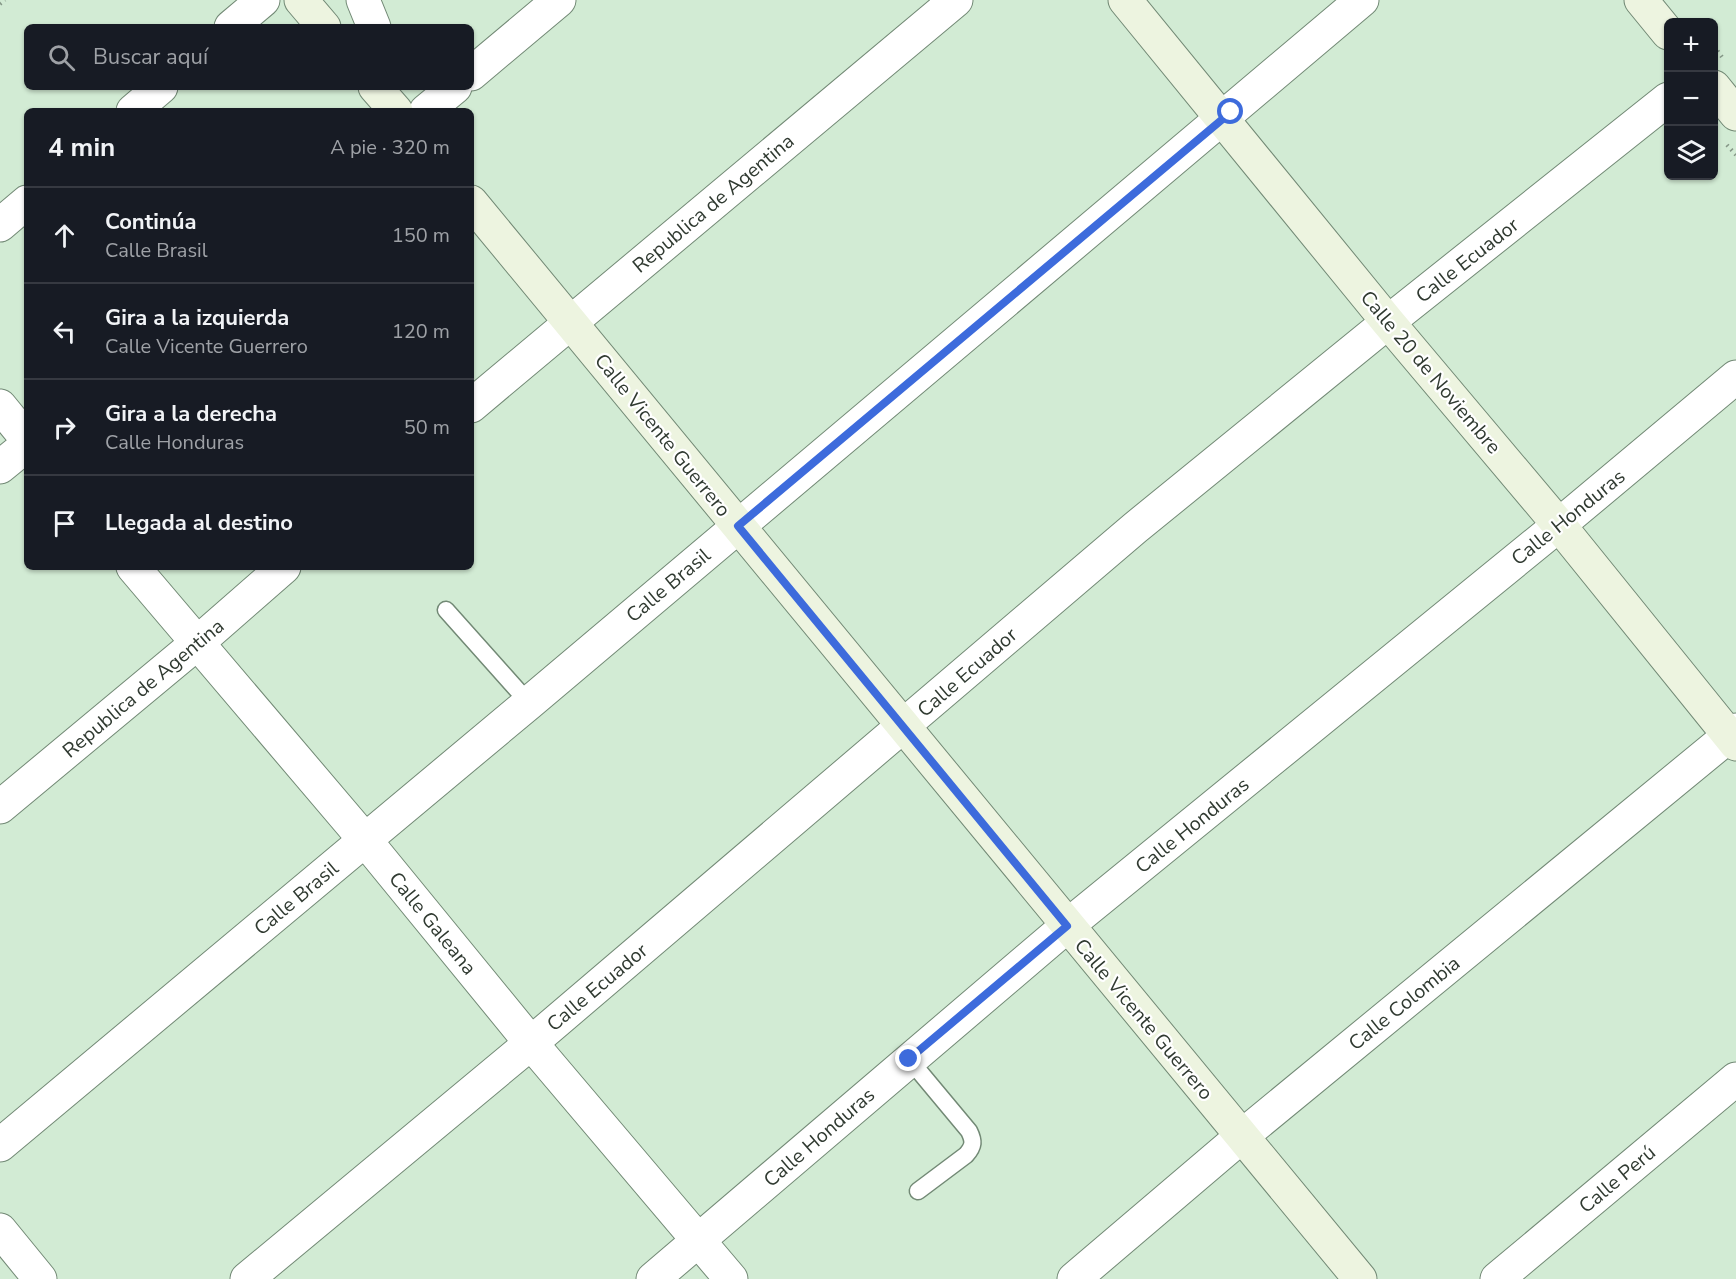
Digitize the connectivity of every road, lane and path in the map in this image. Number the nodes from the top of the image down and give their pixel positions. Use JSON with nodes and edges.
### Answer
{"nodes":[{"id":1,"x":5,"y":0,"type":"edge"},
{"id":2,"x":263,"y":0,"type":"edge"},
{"id":3,"x":301,"y":0,"type":"edge"},
{"id":4,"x":363,"y":0,"type":"edge"},
{"id":5,"x":559,"y":0,"type":"edge"},
{"id":6,"x":956,"y":0,"type":"edge"},
{"id":7,"x":1125,"y":0,"type":"edge"},
{"id":8,"x":1362,"y":0,"type":"edge"},
{"id":9,"x":1641,"y":0,"type":"edge"},
{"id":10,"x":0,"y":4,"type":"edge"},
{"id":11,"x":235,"y":24,"type":"edge"},
{"id":12,"x":321,"y":24,"type":"edge"},
{"id":13,"x":373,"y":24,"type":"edge"},
{"id":14,"x":1664,"y":28,"type":"edge"},
{"id":15,"x":474,"y":71,"type":"edge"},
{"id":16,"x":158,"y":90,"type":"edge"},
{"id":17,"x":378,"y":90,"type":"edge"},
{"id":18,"x":394,"y":90,"type":"edge"},
{"id":19,"x":451,"y":90,"type":"edge"},
{"id":20,"x":1718,"y":93,"type":"edge"},
{"id":21,"x":1664,"y":102,"type":"edge"},
{"id":22,"x":136,"y":108,"type":"edge"},
{"id":23,"x":394,"y":108,"type":"edge"},
{"id":24,"x":397,"y":108,"type":"edge"},
{"id":25,"x":430,"y":108,"type":"edge"},
{"id":26,"x":1736,"y":114,"type":"edge"},
{"id":27,"x":1222,"y":120,"type":"junction"},
{"id":28,"x":24,"y":205,"type":"edge"},
{"id":29,"x":474,"y":206,"type":"edge"},
{"id":30,"x":0,"y":225,"type":"edge"},
{"id":31,"x":570,"y":322,"type":"junction"},
{"id":32,"x":1388,"y":322,"type":"junction"},
{"id":33,"x":1736,"y":377,"type":"edge"},
{"id":34,"x":474,"y":403,"type":"edge"},
{"id":35,"x":0,"y":406,"type":"edge"},
{"id":36,"x":24,"y":435,"type":"edge"},
{"id":37,"x":24,"y":447,"type":"edge"},
{"id":38,"x":0,"y":467,"type":"edge"},
{"id":39,"x":1559,"y":525,"type":"junction"},
{"id":40,"x":738,"y":526,"type":"junction"},
{"id":41,"x":135,"y":570,"type":"edge"},
{"id":42,"x":281,"y":570,"type":"edge"},
{"id":43,"x":447,"y":610,"type":"dead end"},
{"id":44,"x":196,"y":644,"type":"junction"},
{"id":45,"x":529,"y":703,"type":"junction"},
{"id":46,"x":903,"y":726,"type":"junction"},
{"id":47,"x":1734,"y":737,"type":"edge"},
{"id":48,"x":0,"y":807,"type":"edge"},
{"id":49,"x":365,"y":840,"type":"junction"},
{"id":50,"x":1067,"y":926,"type":"junction"},
{"id":51,"x":531,"y":1043,"type":"junction"},
{"id":52,"x":909,"y":1059,"type":"junction"},
{"id":53,"x":1736,"y":1079,"type":"edge"},
{"id":54,"x":1242,"y":1136,"type":"junction"},
{"id":55,"x":0,"y":1145,"type":"edge"},
{"id":56,"x":918,"y":1191,"type":"dead end"},
{"id":57,"x":0,"y":1230,"type":"edge"},
{"id":58,"x":700,"y":1240,"type":"junction"},
{"id":59,"x":40,"y":1279,"type":"edge"},
{"id":60,"x":247,"y":1279,"type":"edge"},
{"id":61,"x":653,"y":1279,"type":"edge"},
{"id":62,"x":732,"y":1279,"type":"edge"},
{"id":63,"x":1074,"y":1279,"type":"edge"},
{"id":64,"x":1360,"y":1279,"type":"edge"},
{"id":65,"x":1497,"y":1279,"type":"edge"}],
"edges":[{"from":1,"to":10,"type":"path"},
{"from":2,"to":11,"type":"street"},
{"from":3,"to":12,"type":"main road"},
{"from":4,"to":13,"type":"street"},
{"from":5,"to":15,"type":"street"},
{"from":6,"to":31,"type":"street","name":"Republica de Agentina"},
{"from":7,"to":27,"type":"main road","name":"Calle 20 de Noviembre"},
{"from":8,"to":27,"type":"street","name":"Calle Brasil"},
{"from":9,"to":14,"type":"main road"},
{"from":16,"to":22,"type":"street"},
{"from":17,"to":23,"type":"main road"},
{"from":18,"to":24,"type":"street"},
{"from":19,"to":25,"type":"street"},
{"from":20,"to":26,"type":"main road"},
{"from":21,"to":32,"type":"street","name":"Calle Ecuador"},
{"from":27,"to":32,"type":"main road","name":"Calle 20 de Noviembre"},
{"from":27,"to":40,"type":"street","name":"Calle Brasil"},
{"from":28,"to":30,"type":"street"},
{"from":29,"to":31,"type":"main road","name":"Calle Vicente Guerrero"},
{"from":31,"to":34,"type":"street","name":"Republica de Agentina"},
{"from":31,"to":40,"type":"main road","name":"Calle Vicente Guerrero"},
{"from":32,"to":39,"type":"main road","name":"Calle 20 de Noviembre"},
{"from":32,"to":46,"type":"street","name":"Calle Ecuador"},
{"from":33,"to":39,"type":"street","name":"Calle Honduras"},
{"from":35,"to":36,"type":"street"},
{"from":37,"to":38,"type":"street"},
{"from":39,"to":47,"type":"main road","name":"Calle 20 de Noviembre"},
{"from":39,"to":50,"type":"street","name":"Calle Honduras"},
{"from":40,"to":45,"type":"street","name":"Calle Brasil"},
{"from":40,"to":46,"type":"main road","name":"Calle Vicente Guerrero"},
{"from":41,"to":44,"type":"street","name":"Calle Galeana"},
{"from":42,"to":44,"type":"street","name":"Republica de Agentina"},
{"from":43,"to":45,"type":"lane"},
{"from":44,"to":48,"type":"street","name":"Republica de Agentina"},
{"from":44,"to":49,"type":"street","name":"Calle Galeana"},
{"from":45,"to":49,"type":"street","name":"Calle Brasil"},
{"from":46,"to":50,"type":"main road","name":"Calle Vicente Guerrero"},
{"from":46,"to":51,"type":"street","name":"Calle Ecuador"},
{"from":47,"to":54,"type":"street","name":"Calle Colombia"},
{"from":49,"to":51,"type":"street","name":"Calle Galeana"},
{"from":49,"to":55,"type":"street","name":"Calle Brasil"},
{"from":50,"to":52,"type":"street","name":"Calle Honduras"},
{"from":50,"to":54,"type":"main road","name":"Calle Vicente Guerrero"},
{"from":51,"to":58,"type":"street","name":"Calle Galeana"},
{"from":51,"to":60,"type":"street","name":"Calle Ecuador"},
{"from":52,"to":56,"type":"lane"},
{"from":52,"to":58,"type":"street","name":"Calle Honduras"},
{"from":53,"to":65,"type":"street","name":"Calle Perú"},
{"from":54,"to":63,"type":"street","name":"Calle Colombia"},
{"from":54,"to":64,"type":"main road","name":"Calle Vicente Guerrero"},
{"from":57,"to":59,"type":"street"},
{"from":58,"to":61,"type":"street","name":"Calle Honduras"},
{"from":58,"to":62,"type":"street","name":"Calle Galeana"}]}
